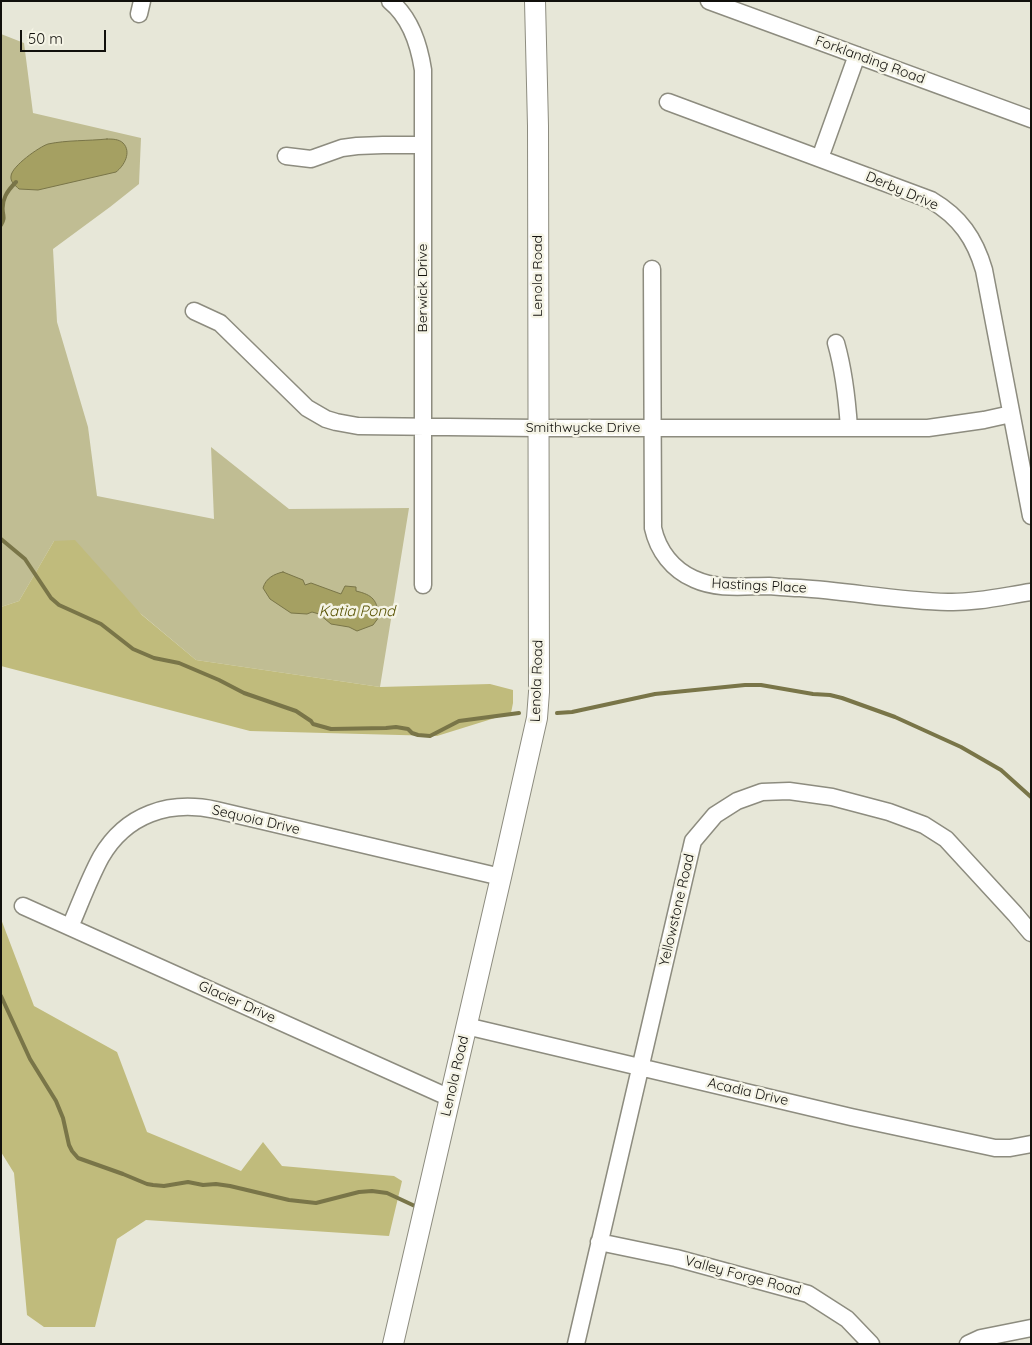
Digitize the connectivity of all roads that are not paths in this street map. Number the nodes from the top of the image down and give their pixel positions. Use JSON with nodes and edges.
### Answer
{"nodes":[{"id":1,"x":390,"y":1,"type":"edge"},
{"id":2,"x":535,"y":1,"type":"edge"},
{"id":3,"x":709,"y":1,"type":"edge"},
{"id":4,"x":857,"y":55,"type":"junction"},
{"id":5,"x":668,"y":102,"type":"dead end"},
{"id":6,"x":1031,"y":119,"type":"edge"},
{"id":7,"x":423,"y":145,"type":"junction"},
{"id":8,"x":286,"y":156,"type":"dead end"},
{"id":9,"x":820,"y":158,"type":"junction"},
{"id":10,"x":652,"y":269,"type":"dead end"},
{"id":11,"x":194,"y":311,"type":"dead end"},
{"id":12,"x":836,"y":343,"type":"dead end"},
{"id":13,"x":1011,"y":414,"type":"junction"},
{"id":14,"x":423,"y":427,"type":"junction"},
{"id":15,"x":538,"y":428,"type":"junction"},
{"id":16,"x":652,"y":428,"type":"junction"},
{"id":17,"x":849,"y":428,"type":"junction"},
{"id":18,"x":1031,"y":516,"type":"edge"},
{"id":19,"x":423,"y":584,"type":"dead end"},
{"id":20,"x":1031,"y":592,"type":"edge"},
{"id":21,"x":501,"y":877,"type":"junction"},
{"id":22,"x":23,"y":906,"type":"dead end"},
{"id":23,"x":70,"y":927,"type":"junction"},
{"id":24,"x":1031,"y":932,"type":"edge"},
{"id":25,"x":466,"y":1026,"type":"junction"},
{"id":26,"x":640,"y":1067,"type":"junction"},
{"id":27,"x":450,"y":1098,"type":"junction"},
{"id":28,"x":1031,"y":1144,"type":"edge"},
{"id":29,"x":599,"y":1242,"type":"junction"},
{"id":30,"x":1031,"y":1328,"type":"edge"},
{"id":31,"x":393,"y":1344,"type":"edge"},
{"id":32,"x":576,"y":1344,"type":"edge"},
{"id":33,"x":872,"y":1344,"type":"edge"},
{"id":34,"x":968,"y":1344,"type":"edge"}],
"edges":[{"from":1,"to":7,"type":"street","name":"Berwick Drive"},
{"from":2,"to":15,"type":"main road","name":"Lenola Road"},
{"from":3,"to":4,"type":"street","name":"Forklanding Road"},
{"from":4,"to":6,"type":"street","name":"Forklanding Road"},
{"from":4,"to":9,"type":"street"},
{"from":5,"to":9,"type":"street","name":"Derby Drive"},
{"from":7,"to":8,"type":"street"},
{"from":7,"to":14,"type":"street","name":"Berwick Drive"},
{"from":9,"to":13,"type":"street","name":"Derby Drive"},
{"from":10,"to":16,"type":"street","name":"Hastings Place"},
{"from":11,"to":14,"type":"street","name":"Smithwycke Drive"},
{"from":12,"to":17,"type":"street"},
{"from":13,"to":17,"type":"street","name":"Smithwycke Drive"},
{"from":13,"to":18,"type":"street","name":"Derby Drive"},
{"from":14,"to":15,"type":"street","name":"Smithwycke Drive"},
{"from":14,"to":19,"type":"street","name":"Berwick Drive"},
{"from":15,"to":16,"type":"street","name":"Smithwycke Drive"},
{"from":15,"to":21,"type":"main road","name":"Lenola Road"},
{"from":16,"to":17,"type":"street","name":"Smithwycke Drive"},
{"from":16,"to":20,"type":"street","name":"Hastings Place"},
{"from":21,"to":23,"type":"street","name":"Sequoia Drive"},
{"from":21,"to":25,"type":"main road","name":"Lenola Road"},
{"from":22,"to":23,"type":"street","name":"Glacier Drive"},
{"from":23,"to":27,"type":"street","name":"Glacier Drive"},
{"from":24,"to":26,"type":"street","name":"Yellowstone Road"},
{"from":25,"to":26,"type":"street","name":"Acadia Drive"},
{"from":25,"to":27,"type":"main road","name":"Lenola Road"},
{"from":26,"to":28,"type":"street","name":"Acadia Drive"},
{"from":26,"to":29,"type":"street","name":"Yellowstone Road"},
{"from":27,"to":31,"type":"main road","name":"Lenola Road"},
{"from":29,"to":32,"type":"street","name":"Yellowstone Road"},
{"from":29,"to":33,"type":"street","name":"Valley Forge Road"},
{"from":30,"to":34,"type":"street"}]}
